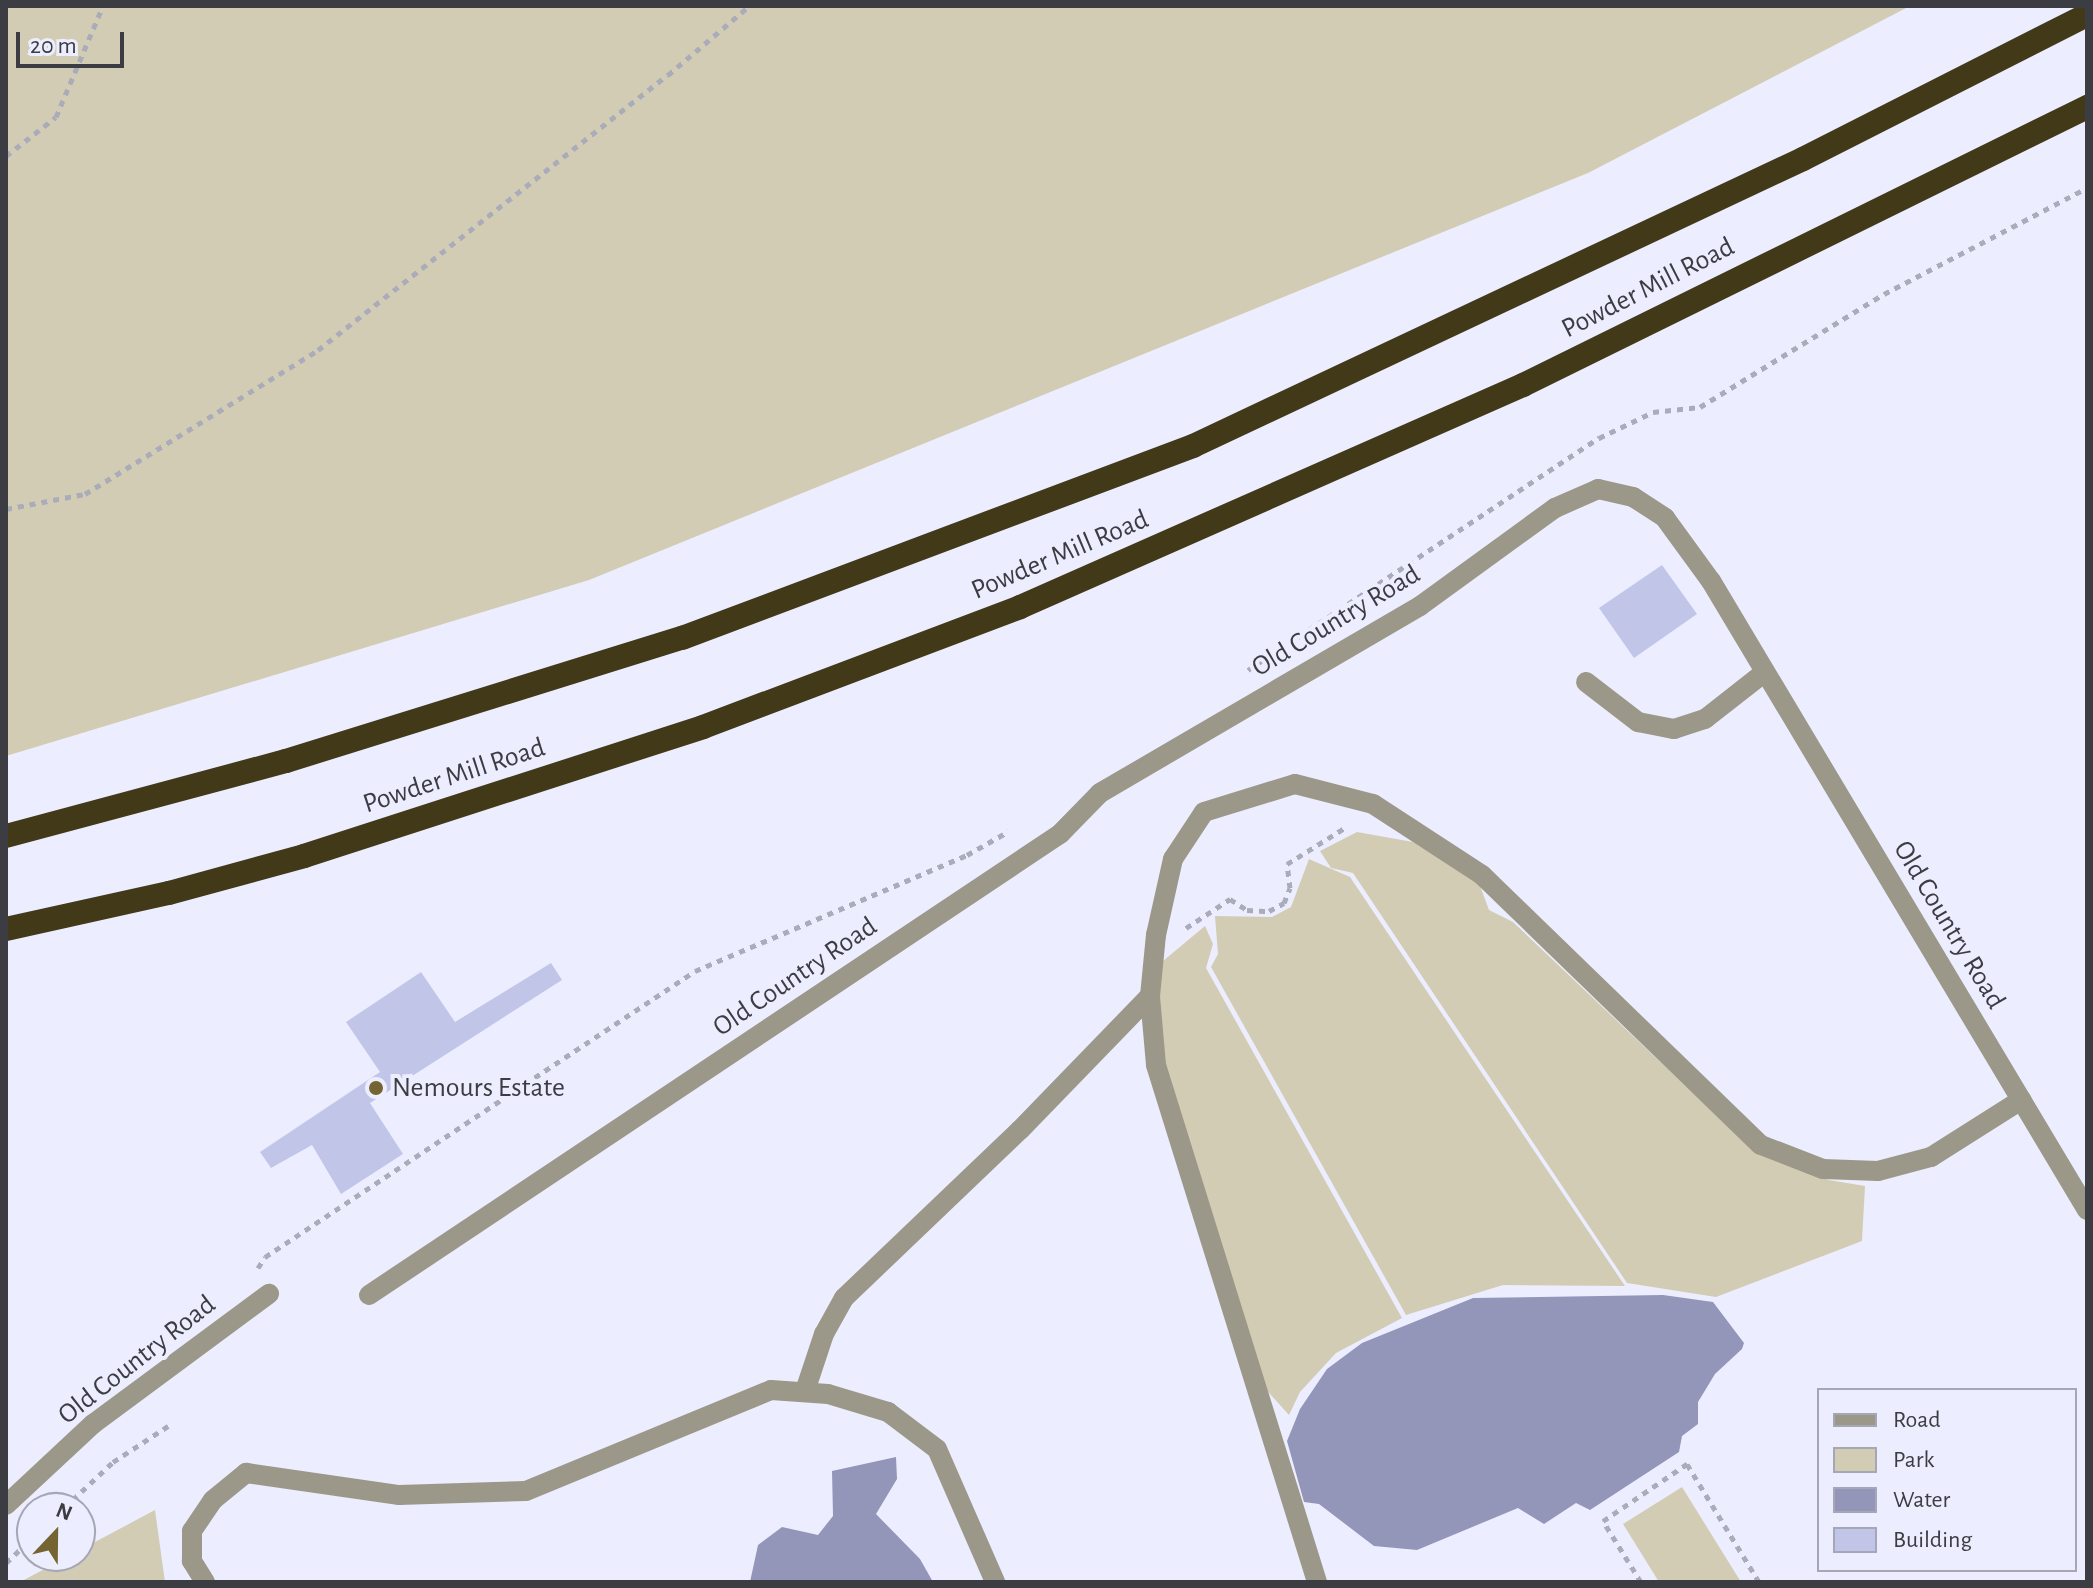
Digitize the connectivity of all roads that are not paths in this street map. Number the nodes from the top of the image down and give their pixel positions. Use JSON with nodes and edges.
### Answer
{"nodes":[{"id":1,"x":2087,"y":15,"type":"edge"},
{"id":2,"x":2087,"y":107,"type":"edge"},
{"id":3,"x":1765,"y":672,"type":"junction"},
{"id":4,"x":1586,"y":682,"type":"dead end"},
{"id":5,"x":6,"y":836,"type":"edge"},
{"id":6,"x":75,"y":914,"type":"junction"},
{"id":7,"x":6,"y":929,"type":"edge"},
{"id":8,"x":6,"y":946,"type":"edge"},
{"id":9,"x":1150,"y":996,"type":"junction"},
{"id":10,"x":2021,"y":1100,"type":"junction"},
{"id":11,"x":2087,"y":1210,"type":"edge"},
{"id":12,"x":269,"y":1294,"type":"dead end"},
{"id":13,"x":369,"y":1295,"type":"dead end"},
{"id":14,"x":805,"y":1391,"type":"junction"},
{"id":15,"x":6,"y":1505,"type":"edge"},
{"id":16,"x":205,"y":1582,"type":"edge"},
{"id":17,"x":995,"y":1582,"type":"edge"},
{"id":18,"x":1317,"y":1582,"type":"edge"}],
"edges":[{"from":1,"to":5,"type":"highway","name":"Powder Mill Road"},
{"from":2,"to":6,"type":"highway","name":"Powder Mill Road"},
{"from":3,"to":4,"type":"street"},
{"from":3,"to":10,"type":"street","name":"Old Country Road"},
{"from":3,"to":13,"type":"street","name":"Old Country Road"},
{"from":6,"to":7,"type":"highway","name":"Powder Mill Road"},
{"from":6,"to":8,"type":"highway"},
{"from":9,"to":10,"type":"street"},
{"from":9,"to":14,"type":"street"},
{"from":9,"to":18,"type":"street"},
{"from":10,"to":11,"type":"street","name":"Old Country Road"},
{"from":12,"to":15,"type":"street","name":"Old Country Road"},
{"from":14,"to":16,"type":"street"},
{"from":14,"to":17,"type":"street"}]}
